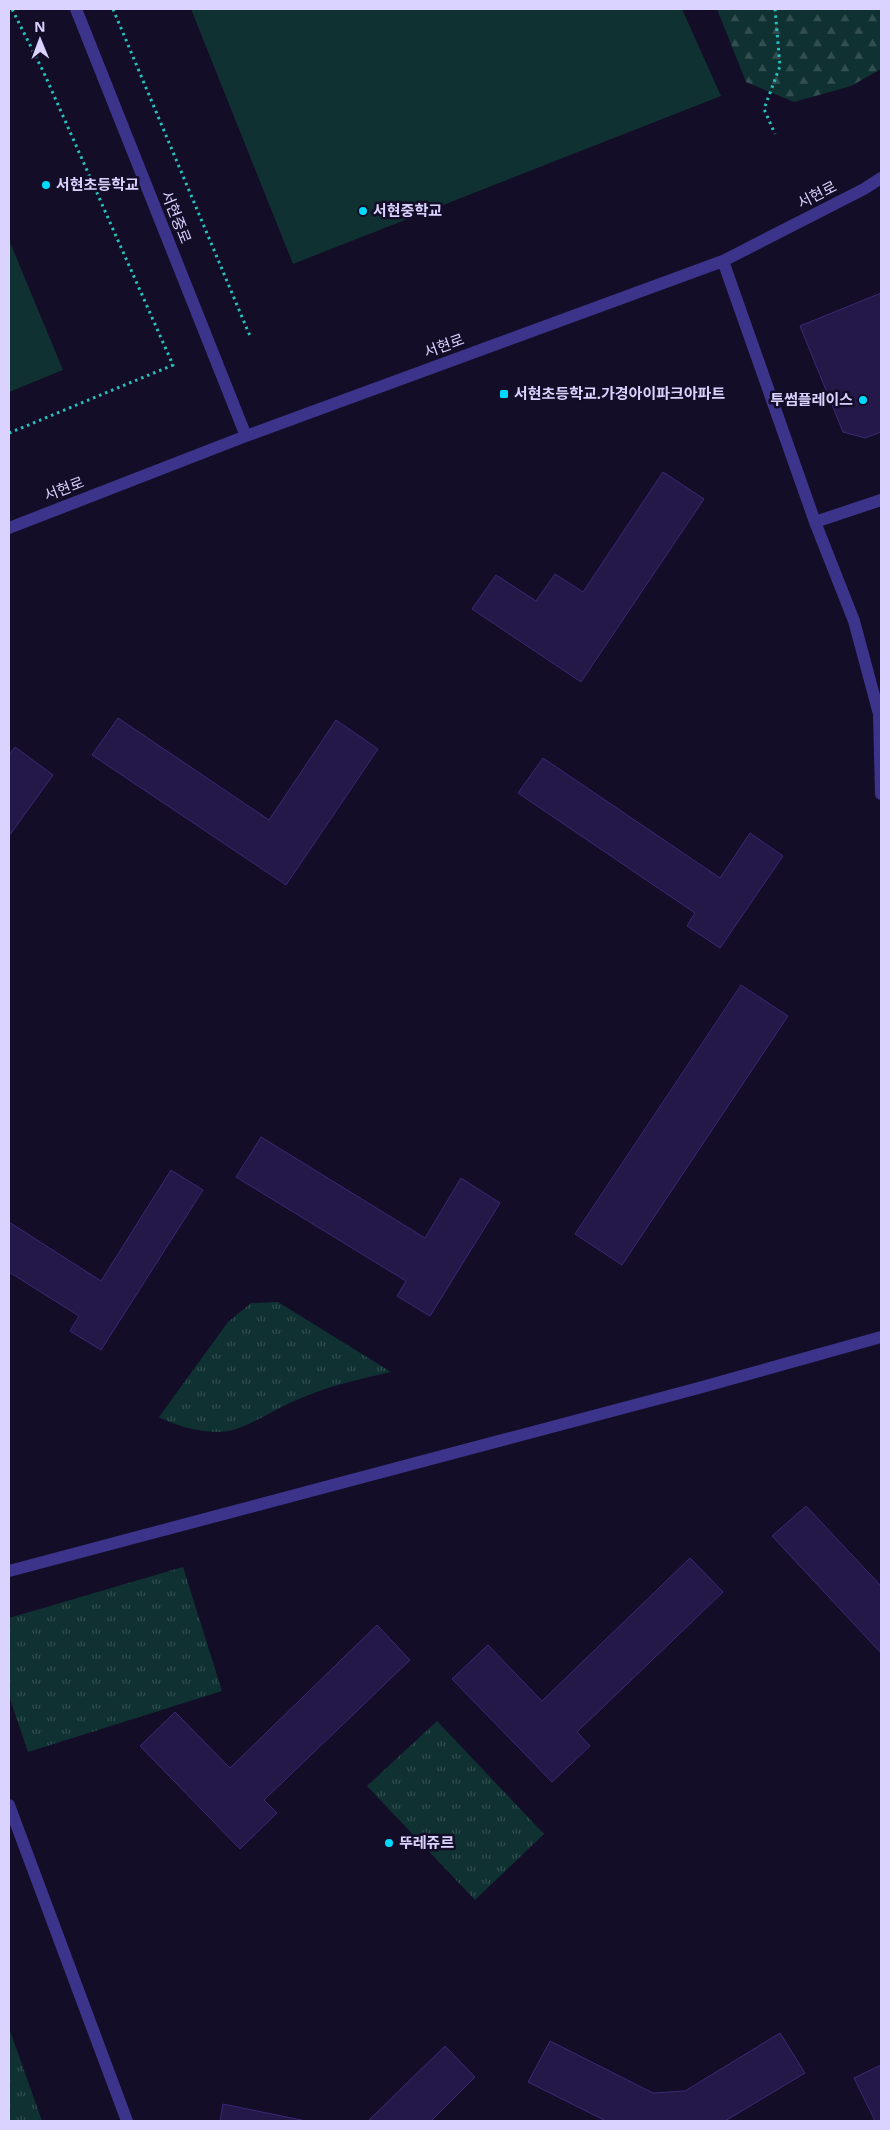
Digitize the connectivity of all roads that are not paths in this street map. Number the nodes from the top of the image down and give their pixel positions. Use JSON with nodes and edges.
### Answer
{"nodes":[{"id":1,"x":76,"y":9,"type":"edge"},
{"id":2,"x":881,"y":178,"type":"edge"},
{"id":3,"x":723,"y":261,"type":"junction"},
{"id":4,"x":246,"y":436,"type":"junction"},
{"id":5,"x":881,"y":500,"type":"edge"},
{"id":6,"x":815,"y":522,"type":"junction"},
{"id":7,"x":9,"y":528,"type":"edge"},
{"id":8,"x":881,"y":794,"type":"edge"},
{"id":9,"x":881,"y":1337,"type":"edge"},
{"id":10,"x":9,"y":1571,"type":"edge"},
{"id":11,"x":9,"y":1805,"type":"edge"},
{"id":12,"x":127,"y":2121,"type":"edge"}],
"edges":[{"from":1,"to":4,"type":"street","name":"서현중로"},
{"from":2,"to":3,"type":"street","name":"서현로"},
{"from":3,"to":4,"type":"street","name":"서현로"},
{"from":3,"to":6,"type":"street"},
{"from":4,"to":7,"type":"street","name":"서현로"},
{"from":5,"to":6,"type":"street"},
{"from":6,"to":8,"type":"street"},
{"from":9,"to":10,"type":"street"},
{"from":11,"to":12,"type":"street"}]}
